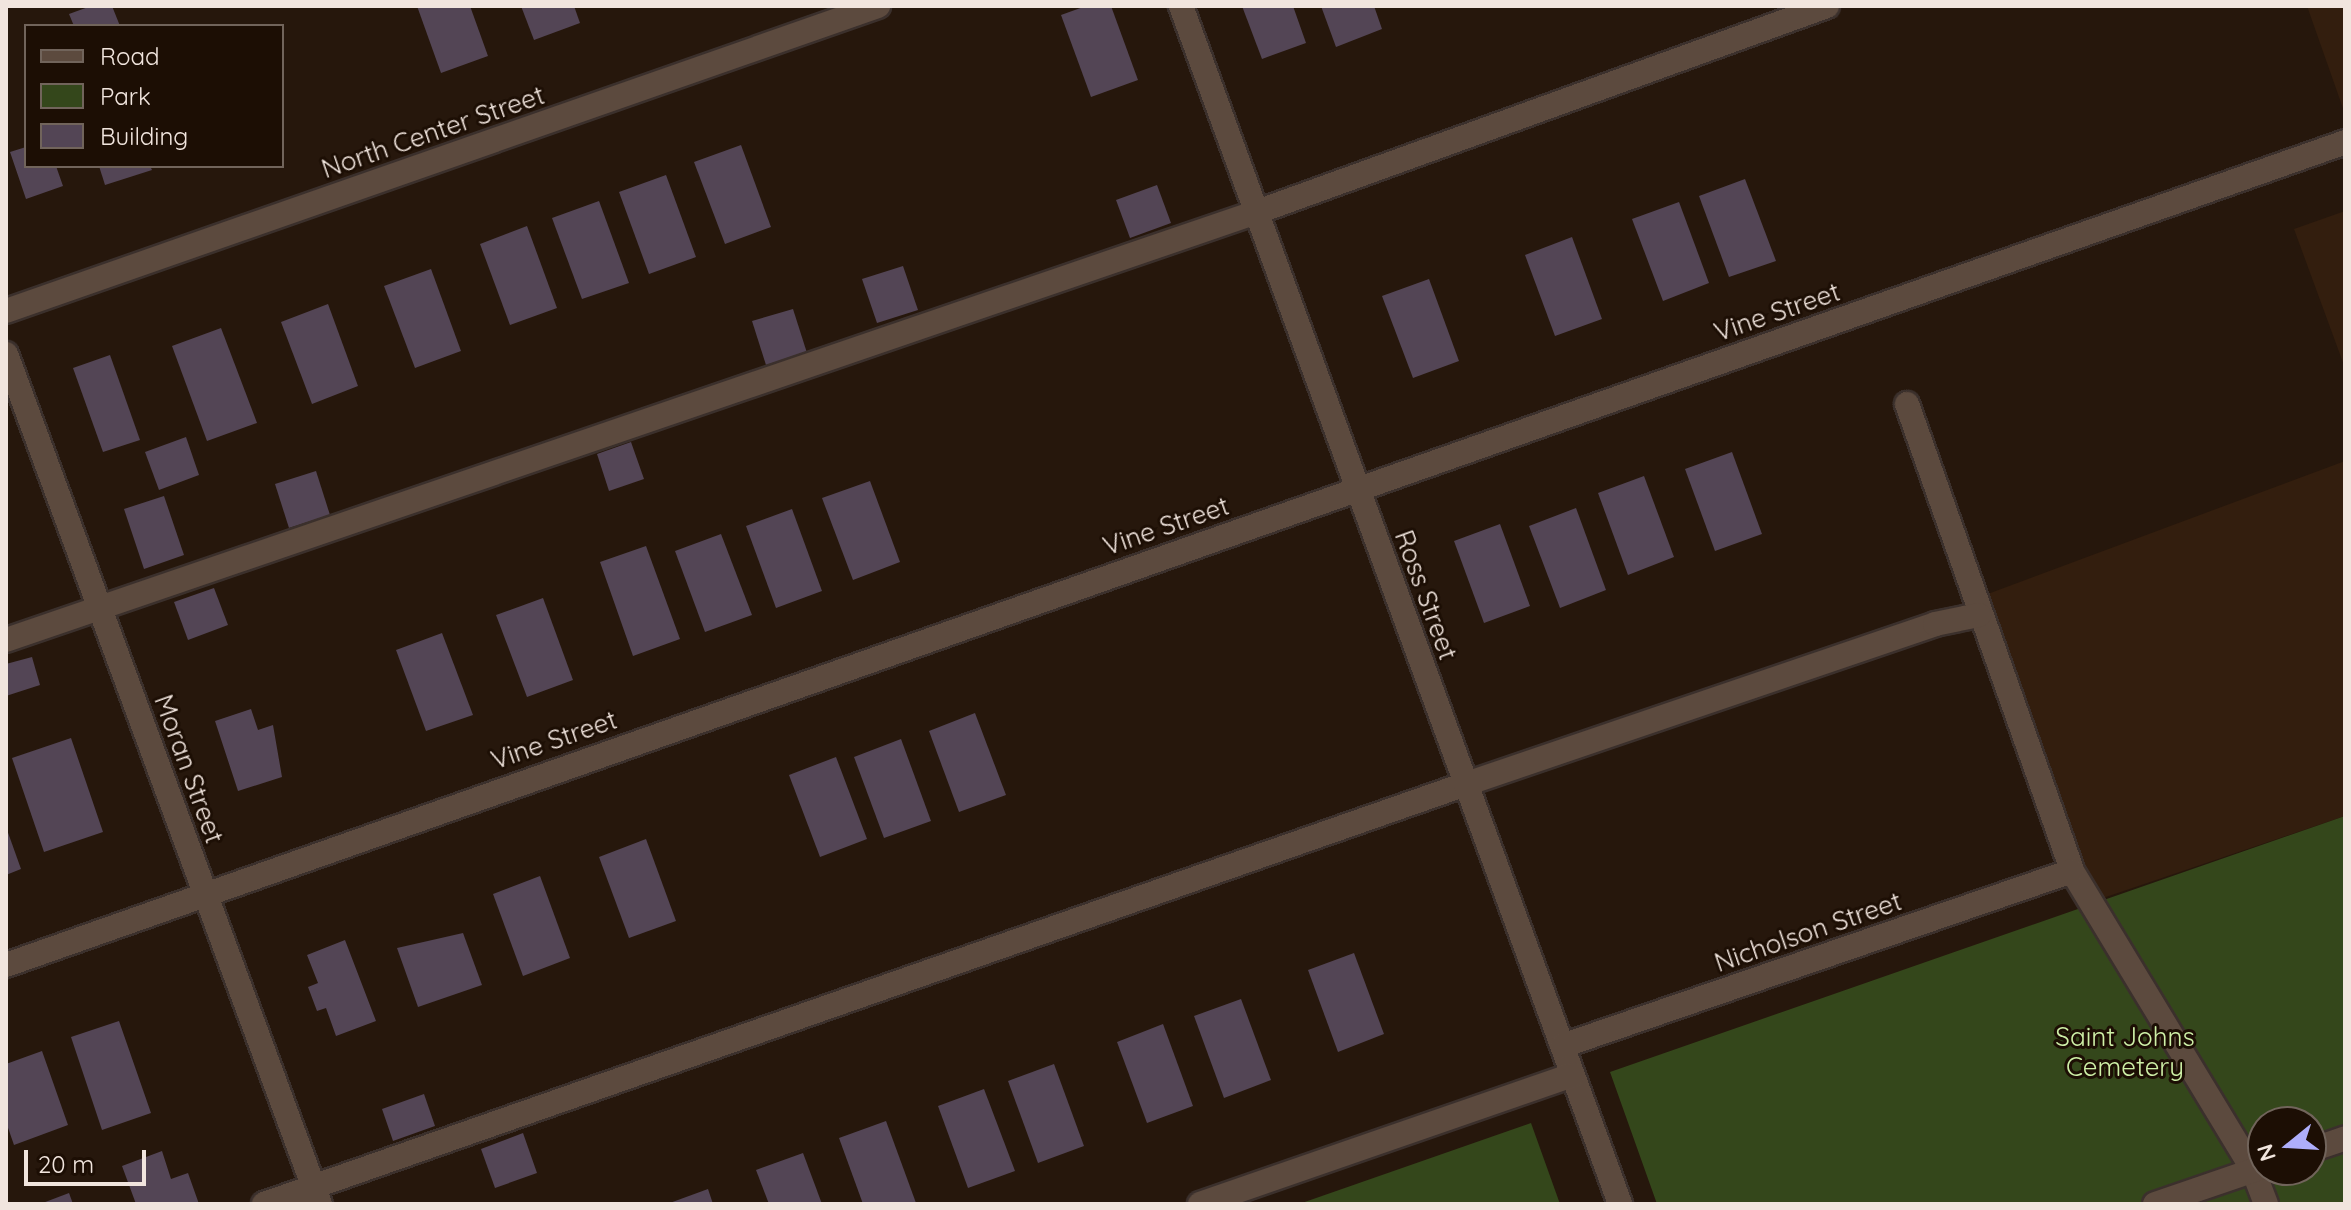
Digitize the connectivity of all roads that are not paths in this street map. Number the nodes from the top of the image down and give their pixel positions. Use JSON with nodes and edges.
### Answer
{"nodes":[{"id":1,"x":878,"y":6,"type":"edge"},
{"id":2,"x":1181,"y":6,"type":"edge"},
{"id":3,"x":1827,"y":6,"type":"edge"},
{"id":4,"x":2345,"y":142,"type":"edge"},
{"id":5,"x":1257,"y":212,"type":"junction"},
{"id":6,"x":6,"y":311,"type":"edge"},
{"id":7,"x":6,"y":354,"type":"edge"},
{"id":8,"x":1907,"y":404,"type":"dead end"},
{"id":9,"x":1358,"y":489,"type":"junction"},
{"id":10,"x":99,"y":607,"type":"junction"},
{"id":11,"x":1979,"y":615,"type":"junction"},
{"id":12,"x":6,"y":640,"type":"edge"},
{"id":13,"x":1466,"y":784,"type":"junction"},
{"id":14,"x":2072,"y":871,"type":"junction"},
{"id":15,"x":205,"y":893,"type":"junction"},
{"id":16,"x":6,"y":965,"type":"edge"},
{"id":17,"x":1562,"y":1046,"type":"junction"},
{"id":18,"x":1572,"y":1075,"type":"junction"},
{"id":19,"x":2247,"y":1151,"type":"edge"},
{"id":20,"x":2247,"y":1173,"type":"edge"},
{"id":21,"x":317,"y":1195,"type":"edge"},
{"id":22,"x":264,"y":1204,"type":"edge"},
{"id":23,"x":1200,"y":1204,"type":"edge"},
{"id":24,"x":1620,"y":1204,"type":"edge"},
{"id":25,"x":2155,"y":1204,"type":"edge"}],
"edges":[{"from":1,"to":6,"type":"street","name":"North Center Street"},
{"from":2,"to":5,"type":"street","name":"Ross Street"},
{"from":3,"to":5,"type":"street"},
{"from":4,"to":9,"type":"street","name":"Vine Street"},
{"from":5,"to":9,"type":"street","name":"Ross Street"},
{"from":5,"to":10,"type":"street"},
{"from":7,"to":10,"type":"street","name":"Moran Street"},
{"from":8,"to":11,"type":"street"},
{"from":9,"to":13,"type":"street","name":"Ross Street"},
{"from":9,"to":15,"type":"street","name":"Vine Street"},
{"from":10,"to":12,"type":"street"},
{"from":10,"to":15,"type":"street","name":"Moran Street"},
{"from":11,"to":13,"type":"street"},
{"from":11,"to":14,"type":"street"},
{"from":13,"to":17,"type":"street","name":"Ross Street"},
{"from":13,"to":21,"type":"street"},
{"from":14,"to":17,"type":"street","name":"Nicholson Street"},
{"from":14,"to":19,"type":"street"},
{"from":15,"to":16,"type":"street","name":"Vine Street"},
{"from":15,"to":21,"type":"street","name":"Moran Street"},
{"from":17,"to":18,"type":"street","name":"Ross Street"},
{"from":18,"to":23,"type":"street"},
{"from":18,"to":24,"type":"street","name":"Ross Street"},
{"from":20,"to":25,"type":"street"},
{"from":21,"to":22,"type":"street"}]}
